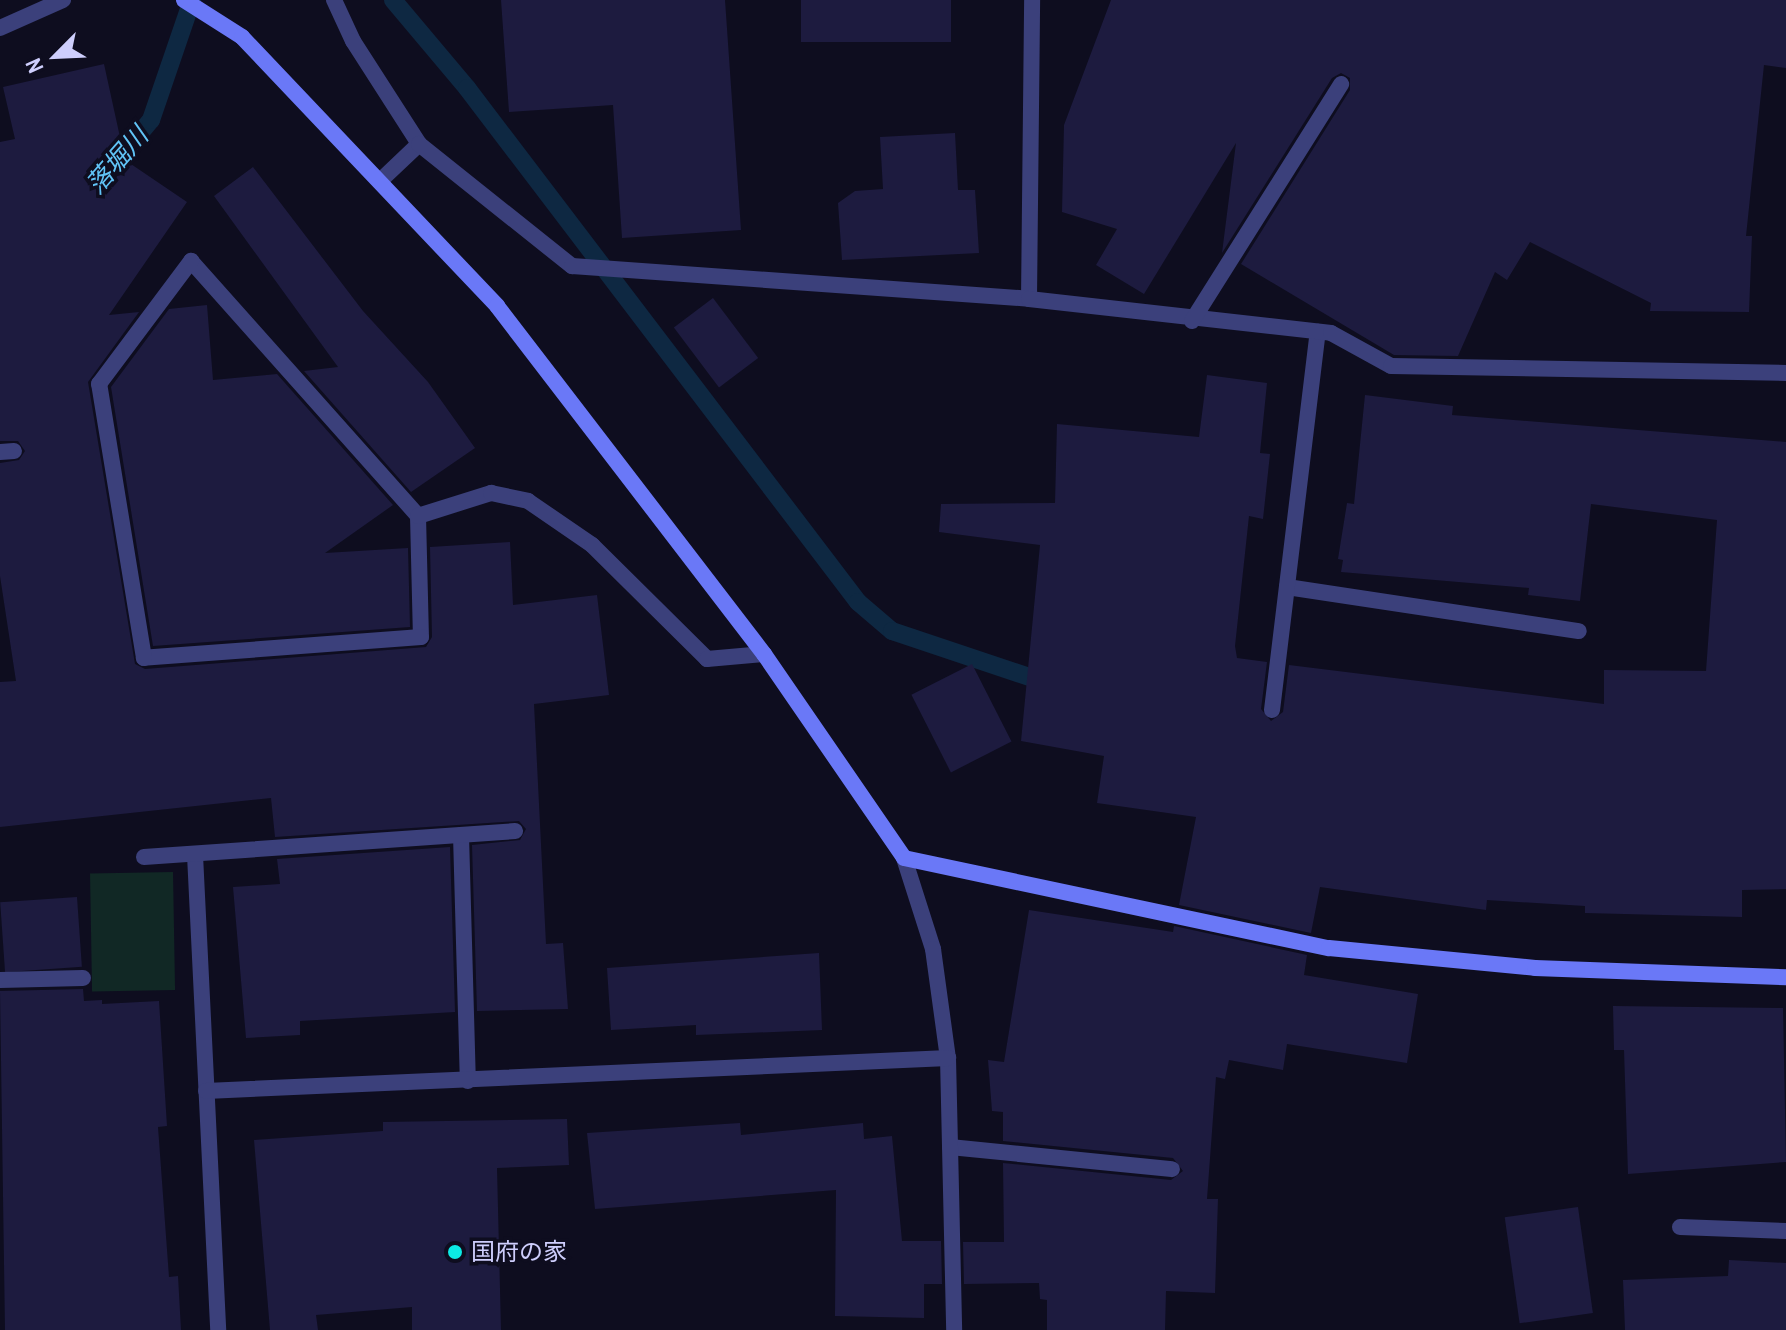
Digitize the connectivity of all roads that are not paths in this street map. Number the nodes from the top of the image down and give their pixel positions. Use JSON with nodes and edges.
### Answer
{"nodes":[{"id":1,"x":63,"y":0,"type":"edge"},
{"id":2,"x":184,"y":0,"type":"edge"},
{"id":3,"x":334,"y":0,"type":"edge"},
{"id":4,"x":1032,"y":0,"type":"edge"},
{"id":5,"x":0,"y":28,"type":"edge"},
{"id":6,"x":1341,"y":84,"type":"dead end"},
{"id":7,"x":419,"y":144,"type":"junction"},
{"id":8,"x":380,"y":181,"type":"junction"},
{"id":9,"x":1029,"y":299,"type":"junction"},
{"id":10,"x":1192,"y":321,"type":"junction"},
{"id":11,"x":1318,"y":332,"type":"junction"},
{"id":12,"x":1786,"y":373,"type":"edge"},
{"id":13,"x":418,"y":516,"type":"junction"},
{"id":14,"x":1287,"y":587,"type":"junction"},
{"id":15,"x":1579,"y":631,"type":"dead end"},
{"id":16,"x":764,"y":654,"type":"junction"},
{"id":17,"x":1272,"y":710,"type":"dead end"},
{"id":18,"x":515,"y":831,"type":"dead end"},
{"id":19,"x":461,"y":835,"type":"junction"},
{"id":20,"x":195,"y":855,"type":"junction"},
{"id":21,"x":144,"y":857,"type":"dead end"},
{"id":22,"x":904,"y":858,"type":"junction"},
{"id":23,"x":1786,"y":977,"type":"edge"},
{"id":24,"x":83,"y":978,"type":"dead end"},
{"id":25,"x":0,"y":980,"type":"edge"},
{"id":26,"x":948,"y":1058,"type":"junction"},
{"id":27,"x":468,"y":1081,"type":"junction"},
{"id":28,"x":206,"y":1091,"type":"junction"},
{"id":29,"x":950,"y":1147,"type":"junction"},
{"id":30,"x":1172,"y":1169,"type":"dead end"},
{"id":31,"x":1680,"y":1227,"type":"dead end"},
{"id":32,"x":1786,"y":1231,"type":"edge"},
{"id":33,"x":218,"y":1330,"type":"edge"},
{"id":34,"x":954,"y":1330,"type":"edge"}],
"edges":[{"from":1,"to":5,"type":"street"},
{"from":2,"to":8,"type":"street"},
{"from":3,"to":7,"type":"street"},
{"from":4,"to":9,"type":"street"},
{"from":6,"to":10,"type":"street"},
{"from":7,"to":8,"type":"street"},
{"from":7,"to":9,"type":"street"},
{"from":8,"to":16,"type":"street"},
{"from":9,"to":10,"type":"street"},
{"from":10,"to":11,"type":"street"},
{"from":11,"to":12,"type":"street"},
{"from":11,"to":14,"type":"street"},
{"from":13,"to":13,"type":"street"},
{"from":13,"to":16,"type":"street"},
{"from":14,"to":15,"type":"street"},
{"from":14,"to":17,"type":"street"},
{"from":16,"to":22,"type":"street"},
{"from":18,"to":19,"type":"street"},
{"from":19,"to":20,"type":"street"},
{"from":19,"to":27,"type":"street"},
{"from":20,"to":21,"type":"street"},
{"from":20,"to":28,"type":"street"},
{"from":22,"to":23,"type":"street"},
{"from":22,"to":26,"type":"street"},
{"from":24,"to":25,"type":"street"},
{"from":26,"to":27,"type":"street"},
{"from":26,"to":29,"type":"street"},
{"from":27,"to":28,"type":"street"},
{"from":28,"to":33,"type":"street"},
{"from":29,"to":30,"type":"street"},
{"from":29,"to":34,"type":"street"},
{"from":31,"to":32,"type":"street"}]}
